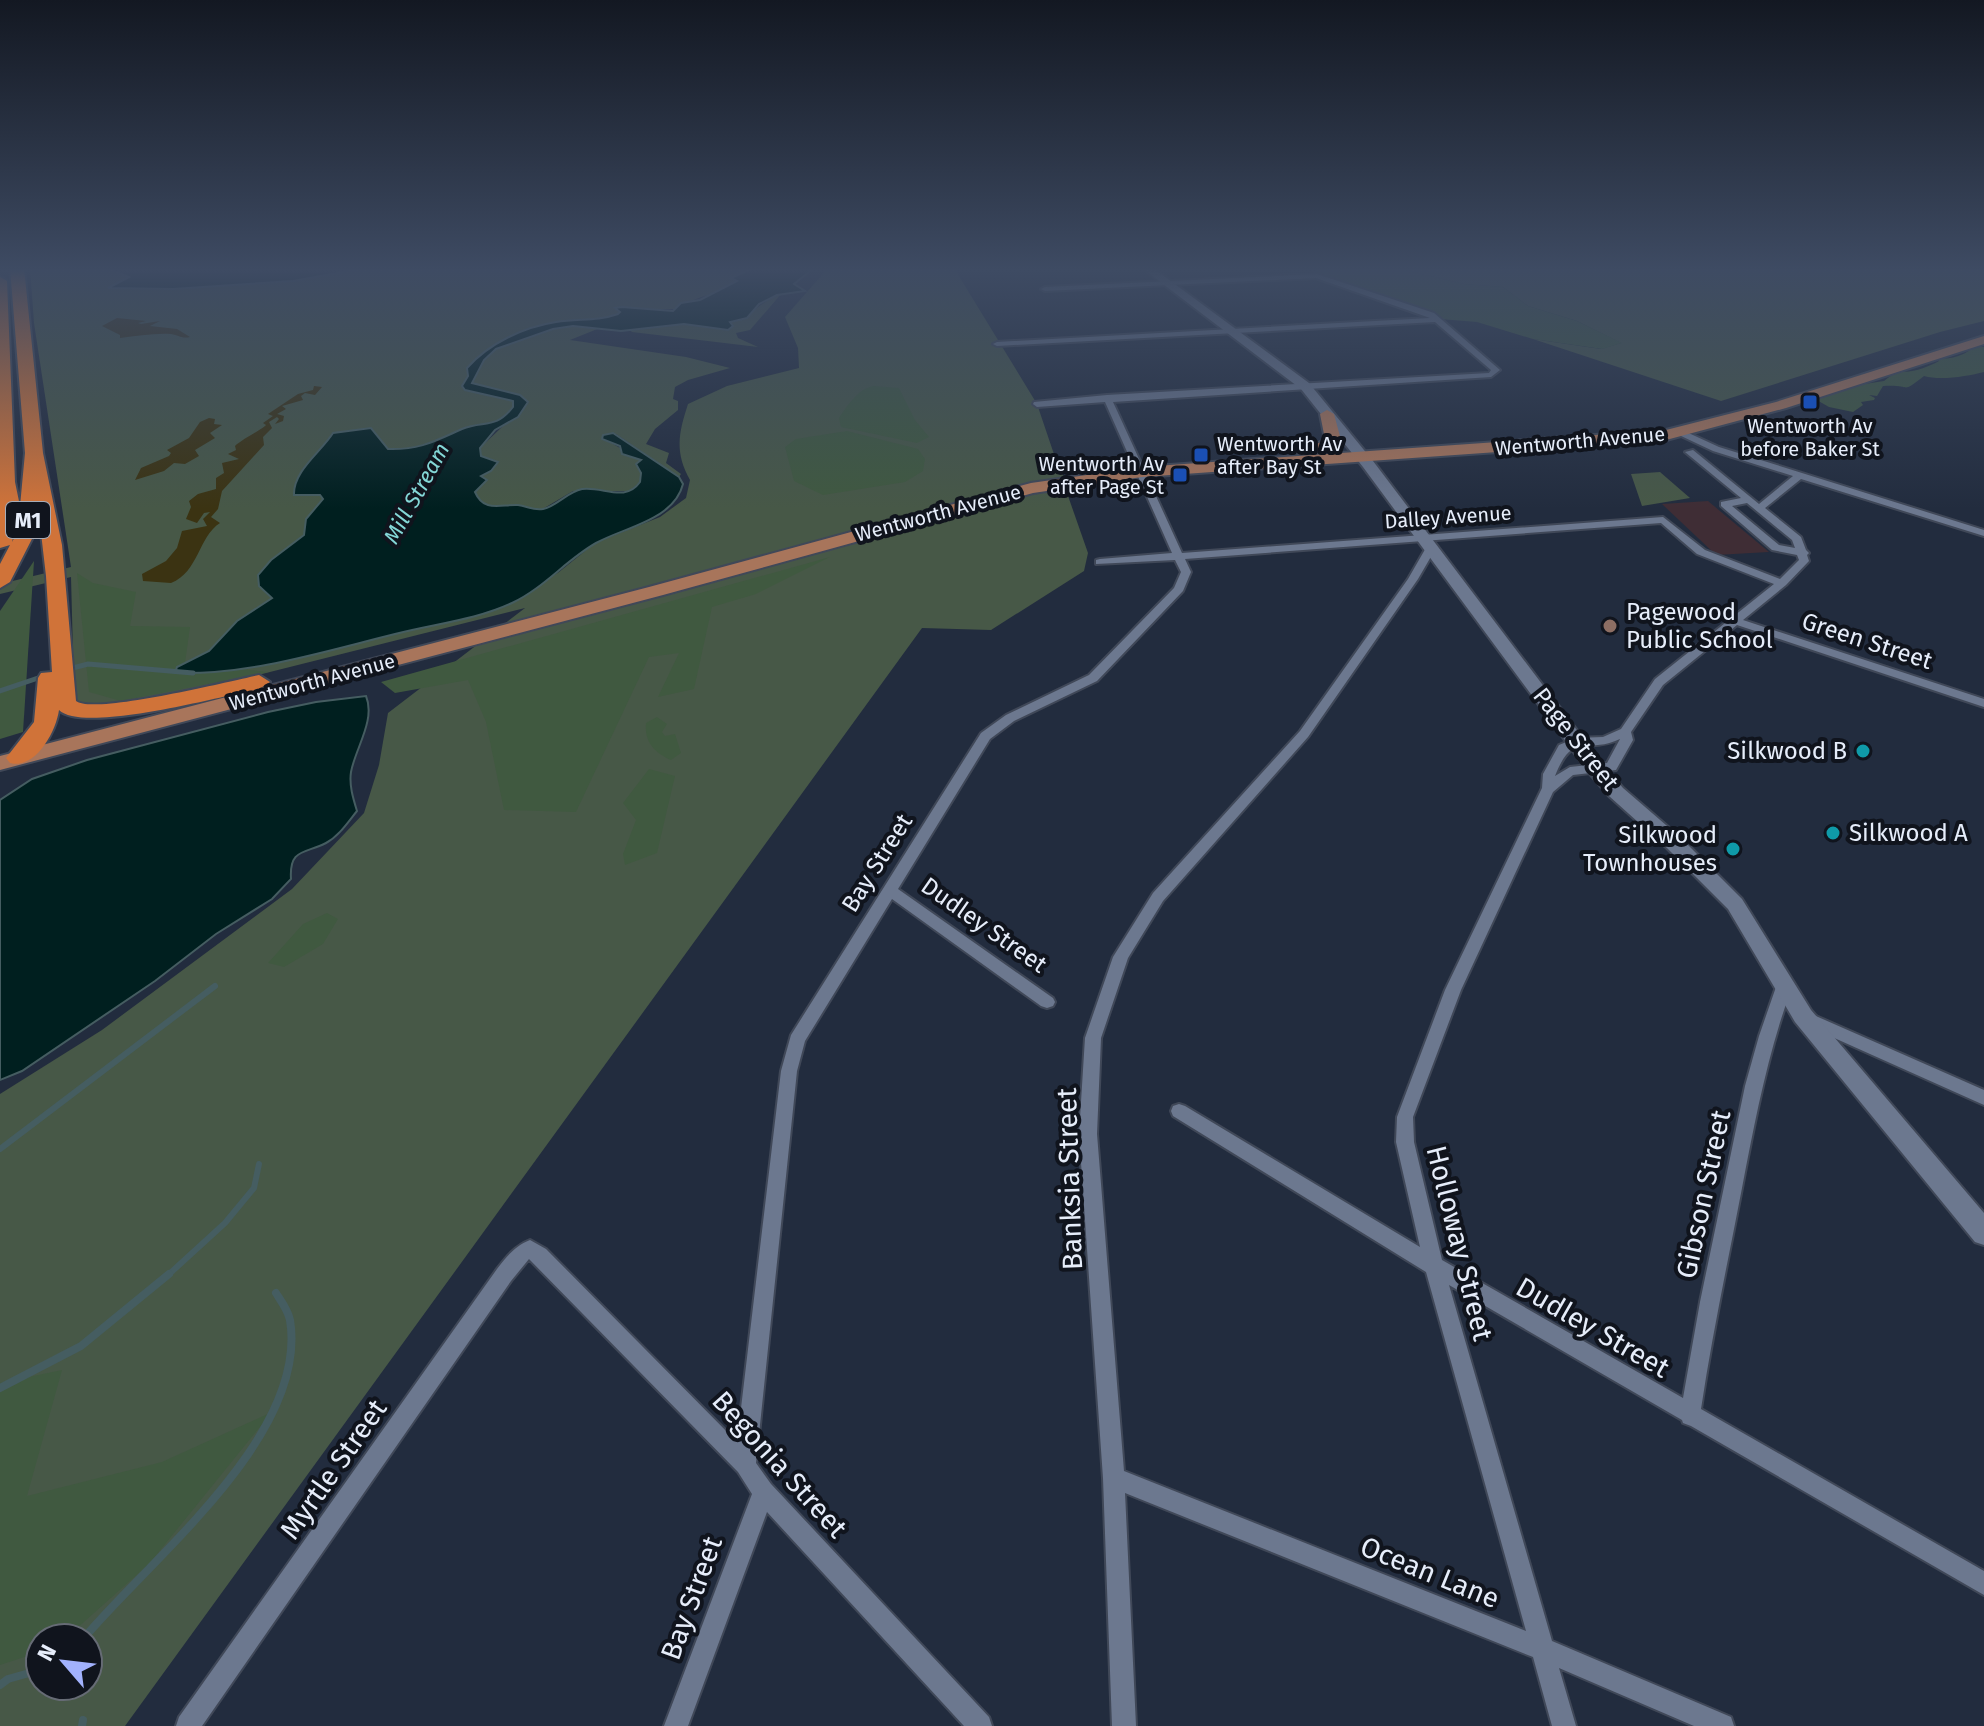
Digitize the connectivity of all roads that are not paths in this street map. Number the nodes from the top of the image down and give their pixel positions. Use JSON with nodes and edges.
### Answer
{"nodes":[{"id":1,"x":4,"y":349,"type":"edge"},
{"id":2,"x":23,"y":349,"type":"edge"},
{"id":3,"x":1255,"y":349,"type":"edge"},
{"id":4,"x":1472,"y":349,"type":"edge"},
{"id":5,"x":1923,"y":349,"type":"edge"},
{"id":6,"x":1954,"y":349,"type":"edge"},
{"id":7,"x":1305,"y":386,"type":"junction"},
{"id":8,"x":1107,"y":398,"type":"junction"},
{"id":9,"x":1037,"y":404,"type":"dead end"},
{"id":10,"x":1327,"y":414,"type":"junction"},
{"id":11,"x":1675,"y":428,"type":"junction"},
{"id":12,"x":1690,"y":452,"type":"dead end"},
{"id":13,"x":34,"y":453,"type":"junction"},
{"id":14,"x":1359,"y":454,"type":"junction"},
{"id":15,"x":1267,"y":455,"type":"junction"},
{"id":16,"x":1140,"y":468,"type":"junction"},
{"id":17,"x":1800,"y":475,"type":"junction"},
{"id":18,"x":3,"y":491,"type":"edge"},
{"id":19,"x":1750,"y":500,"type":"junction"},
{"id":20,"x":1760,"y":508,"type":"junction"},
{"id":21,"x":1984,"y":533,"type":"edge"},
{"id":22,"x":1427,"y":543,"type":"junction"},
{"id":23,"x":0,"y":548,"type":"edge"},
{"id":24,"x":1804,"y":553,"type":"junction"},
{"id":25,"x":1182,"y":556,"type":"junction"},
{"id":26,"x":1100,"y":562,"type":"dead end"},
{"id":27,"x":0,"y":582,"type":"edge"},
{"id":28,"x":1782,"y":583,"type":"junction"},
{"id":29,"x":1736,"y":621,"type":"junction"},
{"id":30,"x":56,"y":680,"type":"junction"},
{"id":31,"x":259,"y":682,"type":"junction"},
{"id":32,"x":1984,"y":703,"type":"edge"},
{"id":33,"x":1625,"y":732,"type":"junction"},
{"id":34,"x":41,"y":735,"type":"junction"},
{"id":35,"x":1576,"y":742,"type":"junction"},
{"id":36,"x":6,"y":756,"type":"edge"},
{"id":37,"x":1597,"y":770,"type":"junction"},
{"id":38,"x":1548,"y":789,"type":"junction"},
{"id":39,"x":891,"y":891,"type":"junction"},
{"id":40,"x":1784,"y":987,"type":"junction"},
{"id":41,"x":1047,"y":1002,"type":"dead end"},
{"id":42,"x":1803,"y":1016,"type":"junction"},
{"id":43,"x":1984,"y":1098,"type":"edge"},
{"id":44,"x":1179,"y":1111,"type":"dead end"},
{"id":45,"x":1984,"y":1233,"type":"edge"},
{"id":46,"x":530,"y":1249,"type":"joint"},
{"id":47,"x":1434,"y":1266,"type":"junction"},
{"id":48,"x":1690,"y":1416,"type":"junction"},
{"id":49,"x":745,"y":1465,"type":"junction"},
{"id":50,"x":1114,"y":1478,"type":"junction"},
{"id":51,"x":763,"y":1492,"type":"junction"},
{"id":52,"x":1984,"y":1584,"type":"edge"},
{"id":53,"x":1545,"y":1650,"type":"junction"},
{"id":54,"x":188,"y":1726,"type":"edge"},
{"id":55,"x":676,"y":1726,"type":"edge"},
{"id":56,"x":980,"y":1726,"type":"edge"},
{"id":57,"x":1124,"y":1726,"type":"edge"},
{"id":58,"x":1564,"y":1726,"type":"edge"},
{"id":59,"x":1722,"y":1726,"type":"edge"}],
"edges":[{"from":1,"to":18,"type":"highway","number":"M1"},
{"from":2,"to":13,"type":"highway","number":"M1"},
{"from":3,"to":7,"type":"main road","name":"Page Street"},
{"from":4,"to":7,"type":"street"},
{"from":5,"to":11,"type":"main road","name":"Wentworth Avenue"},
{"from":6,"to":11,"type":"main road","name":"Wentworth Avenue"},
{"from":7,"to":8,"type":"street"},
{"from":7,"to":10,"type":"main road","name":"Page Street"},
{"from":8,"to":9,"type":"street"},
{"from":8,"to":16,"type":"street"},
{"from":10,"to":14,"type":"main road","name":"Page Street"},
{"from":10,"to":15,"type":"main road"},
{"from":11,"to":14,"type":"main road","name":"Wentworth Avenue"},
{"from":11,"to":17,"type":"street"},
{"from":12,"to":19,"type":"street"},
{"from":13,"to":27,"type":"highway","number":"M1"},
{"from":13,"to":30,"type":"highway"},
{"from":14,"to":15,"type":"main road","name":"Wentworth Avenue"},
{"from":14,"to":16,"type":"main road","name":"Wentworth Avenue"},
{"from":14,"to":22,"type":"main road","name":"Page Street"},
{"from":15,"to":16,"type":"main road","name":"Wentworth Avenue"},
{"from":16,"to":25,"type":"street"},
{"from":16,"to":31,"type":"main road","name":"Wentworth Avenue"},
{"from":16,"to":36,"type":"main road","name":"Wentworth Avenue"},
{"from":17,"to":20,"type":"street"},
{"from":17,"to":21,"type":"street"},
{"from":18,"to":23,"type":"highway","number":"M1"},
{"from":19,"to":20,"type":"street"},
{"from":19,"to":24,"type":"street"},
{"from":20,"to":24,"type":"street"},
{"from":22,"to":25,"type":"street","name":"Dalley Avenue"},
{"from":22,"to":28,"type":"street","name":"Dalley Avenue"},
{"from":22,"to":35,"type":"main road","name":"Page Street"},
{"from":22,"to":50,"type":"street","name":"Banksia Street"},
{"from":24,"to":28,"type":"street"},
{"from":25,"to":26,"type":"street","name":"Dalley Avenue"},
{"from":25,"to":39,"type":"street","name":"Bay Street"},
{"from":28,"to":29,"type":"street"},
{"from":29,"to":32,"type":"street","name":"Green Street"},
{"from":29,"to":33,"type":"street"},
{"from":30,"to":31,"type":"highway"},
{"from":30,"to":34,"type":"highway"},
{"from":31,"to":34,"type":"main road","name":"Wentworth Avenue"},
{"from":33,"to":35,"type":"street"},
{"from":33,"to":37,"type":"street"},
{"from":34,"to":36,"type":"highway"},
{"from":35,"to":37,"type":"main road","name":"Page Street"},
{"from":35,"to":38,"type":"street","name":"Holloway Street"},
{"from":37,"to":38,"type":"street"},
{"from":37,"to":40,"type":"main road","name":"Page Street"},
{"from":38,"to":47,"type":"street","name":"Holloway Street"},
{"from":39,"to":41,"type":"street","name":"Dudley Street"},
{"from":39,"to":49,"type":"street","name":"Bay Street"},
{"from":40,"to":42,"type":"main road","name":"Page Street"},
{"from":40,"to":48,"type":"street","name":"Gibson Street"},
{"from":42,"to":43,"type":"street"},
{"from":42,"to":45,"type":"main road","name":"Page Street"},
{"from":44,"to":47,"type":"street","name":"Dudley Street"},
{"from":46,"to":49,"type":"street","name":"Begonia Street"},
{"from":46,"to":54,"type":"street","name":"Myrtle Street"},
{"from":47,"to":48,"type":"street","name":"Dudley Street"},
{"from":47,"to":53,"type":"street","name":"Holloway Street"},
{"from":48,"to":52,"type":"street","name":"Dudley Street"},
{"from":49,"to":51,"type":"street","name":"Begonia Street"},
{"from":50,"to":53,"type":"street","name":"Ocean Lane"},
{"from":50,"to":57,"type":"street","name":"Banksia Street"},
{"from":51,"to":55,"type":"street","name":"Bay Street"},
{"from":51,"to":56,"type":"street","name":"Begonia Street"},
{"from":53,"to":58,"type":"street","name":"Holloway Street"},
{"from":53,"to":59,"type":"street","name":"Ocean Lane"}]}
